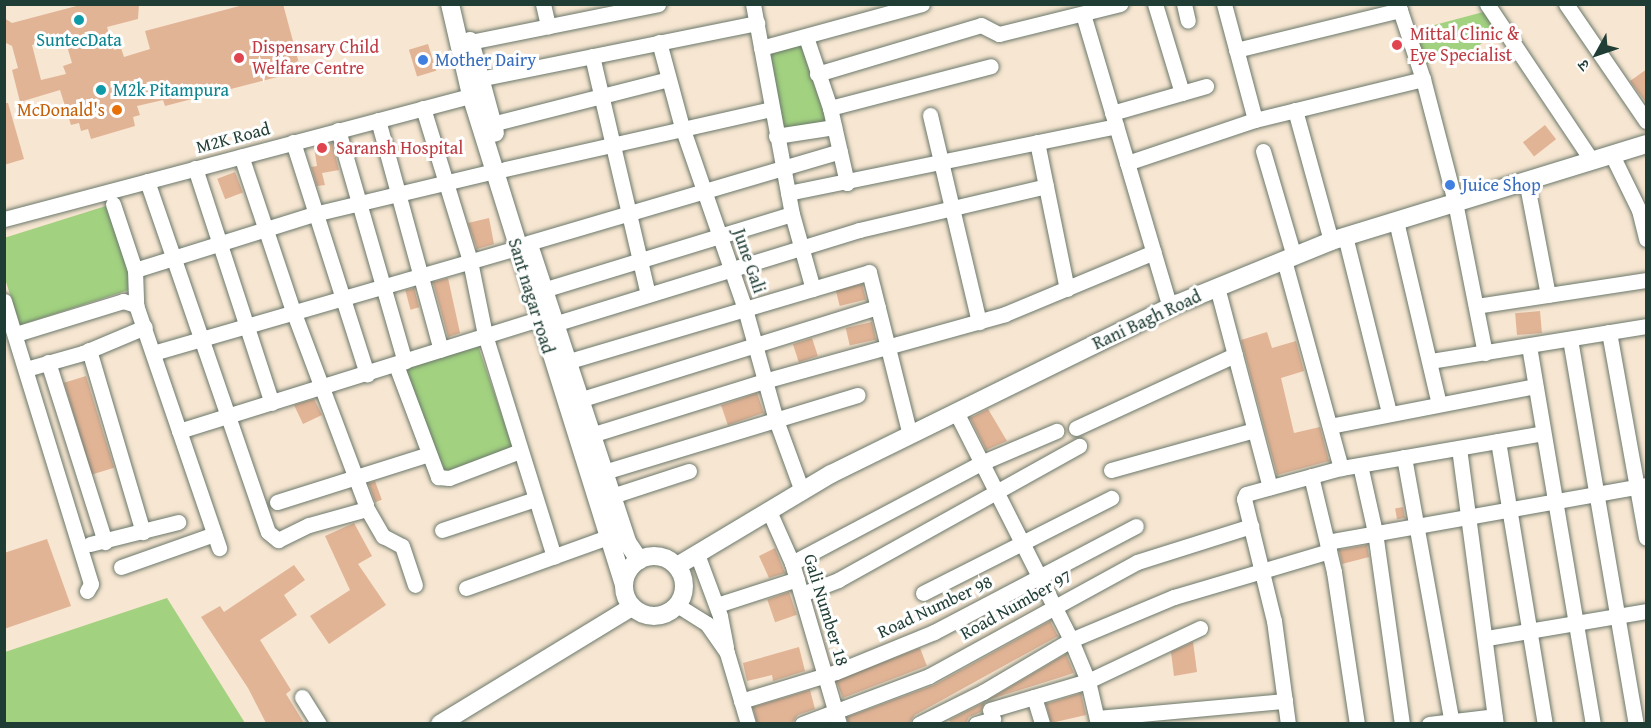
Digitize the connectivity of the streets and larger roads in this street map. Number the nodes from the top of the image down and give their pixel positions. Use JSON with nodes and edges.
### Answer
{"nodes":[{"id":1,"x":450,"y":4,"type":"edge"},
{"id":2,"x":462,"y":4,"type":"edge"},
{"id":3,"x":543,"y":4,"type":"edge"},
{"id":4,"x":658,"y":4,"type":"edge"},
{"id":5,"x":753,"y":4,"type":"edge"},
{"id":6,"x":1120,"y":4,"type":"edge"},
{"id":7,"x":1155,"y":4,"type":"edge"},
{"id":8,"x":1184,"y":4,"type":"edge"},
{"id":9,"x":1224,"y":4,"type":"edge"},
{"id":10,"x":1486,"y":4,"type":"edge"},
{"id":11,"x":1566,"y":4,"type":"edge"},
{"id":12,"x":916,"y":5,"type":"edge"},
{"id":13,"x":1399,"y":7,"type":"edge"},
{"id":14,"x":583,"y":12,"type":"edge"},
{"id":15,"x":1083,"y":14,"type":"junction"},
{"id":16,"x":1188,"y":21,"type":"dead end"},
{"id":17,"x":757,"y":23,"type":"junction"},
{"id":18,"x":548,"y":26,"type":"junction"},
{"id":19,"x":806,"y":37,"type":"junction"},
{"id":20,"x":470,"y":42,"type":"junction"},
{"id":21,"x":659,"y":42,"type":"junction"},
{"id":22,"x":761,"y":48,"type":"junction"},
{"id":23,"x":1236,"y":50,"type":"junction"},
{"id":24,"x":591,"y":56,"type":"junction"},
{"id":25,"x":991,"y":66,"type":"dead end"},
{"id":26,"x":817,"y":74,"type":"junction"},
{"id":27,"x":668,"y":79,"type":"junction"},
{"id":28,"x":1423,"y":79,"type":"junction"},
{"id":29,"x":1206,"y":86,"type":"dead end"},
{"id":30,"x":478,"y":88,"type":"junction"},
{"id":31,"x":1182,"y":93,"type":"junction"},
{"id":32,"x":600,"y":96,"type":"junction"},
{"id":33,"x":423,"y":108,"type":"junction"},
{"id":34,"x":830,"y":108,"type":"junction"},
{"id":35,"x":771,"y":109,"type":"junction"},
{"id":36,"x":1295,"y":110,"type":"junction"},
{"id":37,"x":930,"y":115,"type":"dead end"},
{"id":38,"x":378,"y":120,"type":"junction"},
{"id":39,"x":1114,"y":120,"type":"junction"},
{"id":40,"x":1255,"y":120,"type":"junction"},
{"id":41,"x":1647,"y":121,"type":"edge"},
{"id":42,"x":492,"y":124,"type":"junction"},
{"id":43,"x":682,"y":127,"type":"junction"},
{"id":44,"x":834,"y":127,"type":"junction"},
{"id":45,"x":338,"y":130,"type":"junction"},
{"id":46,"x":776,"y":136,"type":"junction"},
{"id":47,"x":293,"y":142,"type":"junction"},
{"id":48,"x":1037,"y":142,"type":"junction"},
{"id":49,"x":611,"y":144,"type":"junction"},
{"id":50,"x":1647,"y":144,"type":"edge"},
{"id":51,"x":1263,"y":151,"type":"dead end"},
{"id":52,"x":840,"y":152,"type":"junction"},
{"id":53,"x":1612,"y":155,"type":"junction"},
{"id":54,"x":241,"y":156,"type":"junction"},
{"id":55,"x":1592,"y":161,"type":"junction"},
{"id":56,"x":940,"y":163,"type":"junction"},
{"id":57,"x":1127,"y":163,"type":"junction"},
{"id":58,"x":195,"y":168,"type":"junction"},
{"id":59,"x":499,"y":170,"type":"junction"},
{"id":60,"x":783,"y":171,"type":"junction"},
{"id":61,"x":1526,"y":180,"type":"junction"},
{"id":62,"x":147,"y":181,"type":"junction"},
{"id":63,"x":446,"y":182,"type":"junction"},
{"id":64,"x":847,"y":183,"type":"junction"},
{"id":65,"x":1046,"y":186,"type":"junction"},
{"id":66,"x":706,"y":192,"type":"junction"},
{"id":67,"x":399,"y":193,"type":"junction"},
{"id":68,"x":788,"y":193,"type":"junction"},
{"id":69,"x":1455,"y":202,"type":"junction"},
{"id":70,"x":358,"y":203,"type":"junction"},
{"id":71,"x":113,"y":204,"type":"dead end"},
{"id":72,"x":951,"y":209,"type":"junction"},
{"id":73,"x":314,"y":214,"type":"junction"},
{"id":74,"x":630,"y":214,"type":"junction"},
{"id":75,"x":792,"y":214,"type":"junction"},
{"id":76,"x":4,"y":219,"type":"edge"},
{"id":77,"x":1396,"y":221,"type":"junction"},
{"id":78,"x":265,"y":230,"type":"junction"},
{"id":79,"x":719,"y":237,"type":"junction"},
{"id":80,"x":1338,"y":239,"type":"junction"},
{"id":81,"x":1647,"y":239,"type":"edge"},
{"id":82,"x":219,"y":244,"type":"junction"},
{"id":83,"x":522,"y":245,"type":"junction"},
{"id":84,"x":802,"y":248,"type":"junction"},
{"id":85,"x":1154,"y":252,"type":"junction"},
{"id":86,"x":174,"y":258,"type":"junction"},
{"id":87,"x":1289,"y":258,"type":"junction"},
{"id":88,"x":470,"y":261,"type":"junction"},
{"id":89,"x":639,"y":261,"type":"junction"},
{"id":90,"x":135,"y":270,"type":"junction"},
{"id":91,"x":732,"y":270,"type":"junction"},
{"id":92,"x":423,"y":274,"type":"junction"},
{"id":93,"x":1647,"y":280,"type":"edge"},
{"id":94,"x":383,"y":285,"type":"junction"},
{"id":95,"x":1217,"y":287,"type":"junction"},
{"id":96,"x":813,"y":289,"type":"junction"},
{"id":97,"x":1067,"y":289,"type":"junction"},
{"id":98,"x":543,"y":290,"type":"junction"},
{"id":99,"x":648,"y":295,"type":"junction"},
{"id":100,"x":1548,"y":295,"type":"junction"},
{"id":101,"x":342,"y":296,"type":"junction"},
{"id":102,"x":4,"y":301,"type":"edge"},
{"id":103,"x":136,"y":305,"type":"junction"},
{"id":104,"x":1476,"y":306,"type":"junction"},
{"id":105,"x":1170,"y":307,"type":"junction"},
{"id":106,"x":878,"y":308,"type":"junction"},
{"id":107,"x":745,"y":309,"type":"junction"},
{"id":108,"x":293,"y":311,"type":"junction"},
{"id":109,"x":548,"y":319,"type":"junction"},
{"id":110,"x":979,"y":322,"type":"junction"},
{"id":111,"x":248,"y":324,"type":"junction"},
{"id":112,"x":1647,"y":326,"type":"edge"},
{"id":113,"x":145,"y":327,"type":"junction"},
{"id":114,"x":1609,"y":332,"type":"junction"},
{"id":115,"x":16,"y":334,"type":"junction"},
{"id":116,"x":485,"y":335,"type":"junction"},
{"id":117,"x":201,"y":338,"type":"junction"},
{"id":118,"x":1570,"y":339,"type":"junction"},
{"id":119,"x":1529,"y":346,"type":"junction"},
{"id":120,"x":753,"y":347,"type":"junction"},
{"id":121,"x":890,"y":348,"type":"junction"},
{"id":122,"x":89,"y":350,"type":"junction"},
{"id":123,"x":441,"y":350,"type":"junction"},
{"id":124,"x":153,"y":353,"type":"junction"},
{"id":125,"x":1485,"y":353,"type":"junction"},
{"id":126,"x":1235,"y":355,"type":"junction"},
{"id":127,"x":48,"y":362,"type":"junction"},
{"id":128,"x":566,"y":362,"type":"junction"},
{"id":129,"x":1431,"y":362,"type":"junction"},
{"id":130,"x":401,"y":363,"type":"junction"},
{"id":131,"x":26,"y":369,"type":"junction"},
{"id":132,"x":368,"y":374,"type":"junction"},
{"id":133,"x":764,"y":381,"type":"junction"},
{"id":134,"x":1535,"y":386,"type":"junction"},
{"id":135,"x":320,"y":387,"type":"junction"},
{"id":136,"x":858,"y":395,"type":"dead end"},
{"id":137,"x":579,"y":400,"type":"junction"},
{"id":138,"x":272,"y":403,"type":"junction"},
{"id":139,"x":1439,"y":404,"type":"junction"},
{"id":140,"x":956,"y":412,"type":"junction"},
{"id":141,"x":1389,"y":413,"type":"junction"},
{"id":142,"x":226,"y":416,"type":"junction"},
{"id":143,"x":776,"y":420,"type":"junction"},
{"id":144,"x":1330,"y":426,"type":"junction"},
{"id":145,"x":1076,"y":428,"type":"dead end"},
{"id":146,"x":179,"y":430,"type":"junction"},
{"id":147,"x":1254,"y":430,"type":"junction"},
{"id":148,"x":1056,"y":431,"type":"dead end"},
{"id":149,"x":1543,"y":433,"type":"junction"},
{"id":150,"x":591,"y":435,"type":"junction"},
{"id":151,"x":910,"y":435,"type":"junction"},
{"id":152,"x":1498,"y":441,"type":"junction"},
{"id":153,"x":1079,"y":446,"type":"dead end"},
{"id":154,"x":1459,"y":448,"type":"junction"},
{"id":155,"x":519,"y":451,"type":"junction"},
{"id":156,"x":429,"y":454,"type":"junction"},
{"id":157,"x":1404,"y":457,"type":"junction"},
{"id":158,"x":981,"y":463,"type":"junction"},
{"id":159,"x":1360,"y":465,"type":"junction"},
{"id":160,"x":1341,"y":468,"type":"junction"},
{"id":161,"x":1111,"y":470,"type":"dead end"},
{"id":162,"x":689,"y":471,"type":"dead end"},
{"id":163,"x":604,"y":472,"type":"junction"},
{"id":164,"x":1311,"y":476,"type":"junction"},
{"id":165,"x":355,"y":477,"type":"junction"},
{"id":166,"x":1642,"y":486,"type":"edge"},
{"id":167,"x":1270,"y":487,"type":"junction"},
{"id":168,"x":802,"y":491,"type":"junction"},
{"id":169,"x":996,"y":491,"type":"junction"},
{"id":170,"x":1597,"y":493,"type":"junction"},
{"id":171,"x":612,"y":496,"type":"junction"},
{"id":172,"x":1110,"y":498,"type":"dead end"},
{"id":173,"x":535,"y":499,"type":"junction"},
{"id":174,"x":1554,"y":500,"type":"junction"},
{"id":175,"x":277,"y":502,"type":"dead end"},
{"id":176,"x":366,"y":507,"type":"junction"},
{"id":177,"x":1510,"y":508,"type":"junction"},
{"id":178,"x":769,"y":511,"type":"junction"},
{"id":179,"x":1468,"y":516,"type":"junction"},
{"id":180,"x":178,"y":522,"type":"dead end"},
{"id":181,"x":1418,"y":525,"type":"junction"},
{"id":182,"x":1136,"y":526,"type":"dead end"},
{"id":183,"x":1251,"y":526,"type":"junction"},
{"id":184,"x":442,"y":530,"type":"dead end"},
{"id":185,"x":143,"y":532,"type":"junction"},
{"id":186,"x":1375,"y":532,"type":"junction"},
{"id":187,"x":608,"y":537,"type":"junction"},
{"id":188,"x":1647,"y":538,"type":"edge"},
{"id":189,"x":1021,"y":543,"type":"junction"},
{"id":190,"x":1328,"y":546,"type":"junction"},
{"id":191,"x":696,"y":555,"type":"junction"},
{"id":192,"x":554,"y":557,"type":"junction"},
{"id":193,"x":639,"y":560,"type":"junction"},
{"id":194,"x":792,"y":563,"type":"junction"},
{"id":195,"x":677,"y":566,"type":"junction"},
{"id":196,"x":120,"y":567,"type":"dead end"},
{"id":197,"x":1263,"y":570,"type":"junction"},
{"id":198,"x":1038,"y":578,"type":"junction"},
{"id":199,"x":797,"y":579,"type":"junction"},
{"id":200,"x":415,"y":585,"type":"dead end"},
{"id":201,"x":624,"y":585,"type":"junction"},
{"id":202,"x":466,"y":588,"type":"dead end"},
{"id":203,"x":87,"y":591,"type":"dead end"},
{"id":204,"x":923,"y":593,"type":"dead end"},
{"id":205,"x":802,"y":594,"type":"junction"},
{"id":206,"x":677,"y":605,"type":"junction"},
{"id":207,"x":717,"y":605,"type":"junction"},
{"id":208,"x":1052,"y":606,"type":"junction"},
{"id":209,"x":632,"y":607,"type":"junction"},
{"id":210,"x":1647,"y":611,"type":"edge"},
{"id":211,"x":1617,"y":617,"type":"junction"},
{"id":212,"x":1576,"y":624,"type":"junction"},
{"id":213,"x":1200,"y":628,"type":"dead end"},
{"id":214,"x":1529,"y":631,"type":"junction"},
{"id":215,"x":1486,"y":638,"type":"junction"},
{"id":216,"x":1071,"y":640,"type":"junction"},
{"id":217,"x":727,"y":653,"type":"junction"},
{"id":218,"x":826,"y":675,"type":"junction"},
{"id":219,"x":1088,"y":681,"type":"junction"},
{"id":220,"x":984,"y":692,"type":"junction"},
{"id":221,"x":302,"y":697,"type":"dead end"},
{"id":222,"x":1034,"y":698,"type":"junction"},
{"id":223,"x":741,"y":701,"type":"junction"},
{"id":224,"x":1285,"y":701,"type":"junction"},
{"id":225,"x":838,"y":718,"type":"edge"},
{"id":226,"x":993,"y":718,"type":"edge"},
{"id":227,"x":1496,"y":720,"type":"edge"},
{"id":228,"x":1097,"y":721,"type":"edge"},
{"id":229,"x":1452,"y":722,"type":"edge"},
{"id":230,"x":319,"y":723,"type":"edge"},
{"id":231,"x":440,"y":723,"type":"edge"},
{"id":232,"x":748,"y":723,"type":"edge"},
{"id":233,"x":802,"y":723,"type":"edge"},
{"id":234,"x":919,"y":723,"type":"edge"},
{"id":235,"x":976,"y":723,"type":"edge"},
{"id":236,"x":1042,"y":723,"type":"edge"},
{"id":237,"x":1288,"y":723,"type":"edge"},
{"id":238,"x":1357,"y":723,"type":"edge"},
{"id":239,"x":1402,"y":723,"type":"edge"},
{"id":240,"x":1430,"y":723,"type":"edge"},
{"id":241,"x":1545,"y":723,"type":"edge"},
{"id":242,"x":1593,"y":723,"type":"edge"},
{"id":243,"x":1636,"y":723,"type":"edge"}],
"edges":[{"from":1,"to":30,"type":"street","name":"Sant nagar road"},
{"from":2,"to":20,"type":"street","name":"Sant nagar road"},
{"from":3,"to":18,"type":"street"},
{"from":4,"to":14,"type":"street"},
{"from":5,"to":17,"type":"street"},
{"from":6,"to":15,"type":"street"},
{"from":7,"to":31,"type":"street"},
{"from":8,"to":16,"type":"street"},
{"from":9,"to":23,"type":"street"},
{"from":10,"to":55,"type":"street"},
{"from":11,"to":41,"type":"street"},
{"from":12,"to":19,"type":"street"},
{"from":13,"to":23,"type":"street"},
{"from":13,"to":28,"type":"street"},
{"from":14,"to":18,"type":"street"},
{"from":15,"to":26,"type":"street"},
{"from":15,"to":39,"type":"street"},
{"from":17,"to":21,"type":"street","name":"M2K Road"},
{"from":17,"to":22,"type":"street"},
{"from":18,"to":20,"type":"street"},
{"from":19,"to":22,"type":"street"},
{"from":19,"to":26,"type":"street"},
{"from":20,"to":30,"type":"street","name":"Sant nagar road"},
{"from":21,"to":24,"type":"street","name":"M2K Road"},
{"from":21,"to":27,"type":"street","name":"June Gali"},
{"from":22,"to":35,"type":"street"},
{"from":23,"to":40,"type":"street"},
{"from":24,"to":30,"type":"street","name":"M2K Road"},
{"from":24,"to":32,"type":"street"},
{"from":25,"to":34,"type":"street"},
{"from":26,"to":34,"type":"street"},
{"from":27,"to":32,"type":"street"},
{"from":27,"to":43,"type":"street","name":"June Gali"},
{"from":28,"to":36,"type":"street"},
{"from":28,"to":69,"type":"street"},
{"from":29,"to":31,"type":"street"},
{"from":30,"to":33,"type":"street","name":"M2K Road"},
{"from":30,"to":42,"type":"street","name":"Sant nagar road"},
{"from":30,"to":59,"type":"street","name":"Sant nagar road"},
{"from":31,"to":39,"type":"street"},
{"from":32,"to":42,"type":"street"},
{"from":32,"to":49,"type":"street"},
{"from":33,"to":38,"type":"street","name":"M2K Road"},
{"from":33,"to":63,"type":"street"},
{"from":34,"to":44,"type":"street"},
{"from":35,"to":43,"type":"street"},
{"from":35,"to":46,"type":"street"},
{"from":36,"to":40,"type":"street"},
{"from":36,"to":80,"type":"street"},
{"from":37,"to":56,"type":"street"},
{"from":38,"to":45,"type":"street","name":"M2K Road"},
{"from":38,"to":67,"type":"street"},
{"from":39,"to":48,"type":"street"},
{"from":39,"to":57,"type":"street"},
{"from":40,"to":57,"type":"street"},
{"from":42,"to":59,"type":"street","name":"Sant nagar road"},
{"from":43,"to":49,"type":"street"},
{"from":43,"to":66,"type":"street","name":"June Gali"},
{"from":44,"to":46,"type":"street"},
{"from":44,"to":52,"type":"street"},
{"from":45,"to":47,"type":"street","name":"M2K Road"},
{"from":45,"to":70,"type":"street"},
{"from":46,"to":60,"type":"street"},
{"from":47,"to":54,"type":"street","name":"M2K Road"},
{"from":47,"to":73,"type":"street"},
{"from":48,"to":56,"type":"street"},
{"from":48,"to":65,"type":"street"},
{"from":49,"to":59,"type":"street"},
{"from":49,"to":74,"type":"street"},
{"from":50,"to":53,"type":"street","name":"Rani Bagh Road"},
{"from":51,"to":87,"type":"street"},
{"from":52,"to":60,"type":"street"},
{"from":52,"to":64,"type":"street"},
{"from":53,"to":55,"type":"street","name":"Rani Bagh Road"},
{"from":53,"to":81,"type":"street"},
{"from":54,"to":58,"type":"street","name":"M2K Road"},
{"from":54,"to":78,"type":"street"},
{"from":55,"to":61,"type":"street","name":"Rani Bagh Road"},
{"from":56,"to":64,"type":"street"},
{"from":56,"to":72,"type":"street"},
{"from":57,"to":85,"type":"street"},
{"from":58,"to":62,"type":"street","name":"M2K Road"},
{"from":58,"to":82,"type":"street"},
{"from":59,"to":63,"type":"street"},
{"from":59,"to":83,"type":"street","name":"Sant nagar road"},
{"from":60,"to":66,"type":"street"},
{"from":60,"to":68,"type":"street"},
{"from":61,"to":69,"type":"street","name":"Rani Bagh Road"},
{"from":61,"to":100,"type":"street"},
{"from":62,"to":76,"type":"street","name":"M2K Road"},
{"from":62,"to":86,"type":"street"},
{"from":63,"to":67,"type":"street"},
{"from":63,"to":88,"type":"street"},
{"from":64,"to":68,"type":"street"},
{"from":65,"to":72,"type":"street"},
{"from":65,"to":97,"type":"street"},
{"from":66,"to":74,"type":"street"},
{"from":66,"to":79,"type":"street","name":"June Gali"},
{"from":67,"to":70,"type":"street"},
{"from":67,"to":92,"type":"street"},
{"from":68,"to":75,"type":"street"},
{"from":69,"to":77,"type":"street","name":"Rani Bagh Road"},
{"from":69,"to":104,"type":"street"},
{"from":70,"to":73,"type":"street"},
{"from":70,"to":94,"type":"street"},
{"from":71,"to":90,"type":"street"},
{"from":72,"to":84,"type":"street"},
{"from":72,"to":110,"type":"street"},
{"from":73,"to":78,"type":"street"},
{"from":73,"to":101,"type":"street"},
{"from":74,"to":83,"type":"street"},
{"from":74,"to":89,"type":"street"},
{"from":75,"to":79,"type":"street"},
{"from":75,"to":84,"type":"street"},
{"from":77,"to":80,"type":"street","name":"Rani Bagh Road"},
{"from":77,"to":129,"type":"street"},
{"from":78,"to":82,"type":"street"},
{"from":78,"to":108,"type":"street"},
{"from":79,"to":89,"type":"street"},
{"from":79,"to":91,"type":"street","name":"June Gali"},
{"from":80,"to":87,"type":"street","name":"Rani Bagh Road"},
{"from":80,"to":141,"type":"street"},
{"from":82,"to":86,"type":"street"},
{"from":82,"to":111,"type":"street"},
{"from":83,"to":88,"type":"street"},
{"from":83,"to":98,"type":"street","name":"Sant nagar road"},
{"from":83,"to":109,"type":"street","name":"Sant nagar road"},
{"from":84,"to":91,"type":"street"},
{"from":84,"to":96,"type":"street"},
{"from":85,"to":97,"type":"street"},
{"from":85,"to":105,"type":"street"},
{"from":86,"to":90,"type":"street"},
{"from":86,"to":117,"type":"street"},
{"from":87,"to":95,"type":"street","name":"Rani Bagh Road"},
{"from":87,"to":144,"type":"street"},
{"from":88,"to":92,"type":"street"},
{"from":88,"to":116,"type":"street"},
{"from":89,"to":98,"type":"street"},
{"from":89,"to":99,"type":"street"},
{"from":90,"to":103,"type":"street"},
{"from":91,"to":99,"type":"street"},
{"from":91,"to":107,"type":"street","name":"June Gali"},
{"from":92,"to":94,"type":"street"},
{"from":92,"to":123,"type":"street"},
{"from":93,"to":100,"type":"street"},
{"from":94,"to":101,"type":"street"},
{"from":94,"to":130,"type":"street"},
{"from":95,"to":105,"type":"street","name":"Rani Bagh Road"},
{"from":95,"to":126,"type":"street"},
{"from":96,"to":106,"type":"street"},
{"from":96,"to":107,"type":"street"},
{"from":97,"to":110,"type":"street"},
{"from":98,"to":109,"type":"street","name":"Sant nagar road"},
{"from":99,"to":109,"type":"street"},
{"from":100,"to":104,"type":"street"},
{"from":101,"to":108,"type":"street"},
{"from":101,"to":132,"type":"street"},
{"from":102,"to":115,"type":"street"},
{"from":103,"to":113,"type":"street"},
{"from":103,"to":115,"type":"street"},
{"from":104,"to":125,"type":"street"},
{"from":105,"to":140,"type":"street","name":"Rani Bagh Road"},
{"from":106,"to":120,"type":"street"},
{"from":106,"to":121,"type":"street"},
{"from":107,"to":120,"type":"street","name":"June Gali"},
{"from":107,"to":128,"type":"street"},
{"from":108,"to":111,"type":"street"},
{"from":108,"to":135,"type":"street"},
{"from":109,"to":116,"type":"street"},
{"from":109,"to":128,"type":"street","name":"Sant nagar road"},
{"from":109,"to":187,"type":"street","name":"Sant nagar road"},
{"from":110,"to":121,"type":"street"},
{"from":111,"to":117,"type":"street"},
{"from":111,"to":138,"type":"street"},
{"from":112,"to":114,"type":"street"},
{"from":113,"to":122,"type":"street"},
{"from":113,"to":124,"type":"street"},
{"from":114,"to":118,"type":"street"},
{"from":114,"to":166,"type":"street"},
{"from":115,"to":131,"type":"street"},
{"from":116,"to":123,"type":"street"},
{"from":116,"to":155,"type":"street"},
{"from":117,"to":124,"type":"street"},
{"from":117,"to":142,"type":"street"},
{"from":118,"to":119,"type":"street"},
{"from":118,"to":170,"type":"street"},
{"from":119,"to":125,"type":"street"},
{"from":119,"to":134,"type":"street"},
{"from":120,"to":133,"type":"street","name":"June Gali"},
{"from":120,"to":137,"type":"street"},
{"from":121,"to":133,"type":"street"},
{"from":121,"to":151,"type":"street"},
{"from":122,"to":127,"type":"street"},
{"from":122,"to":185,"type":"street"},
{"from":123,"to":130,"type":"street"},
{"from":124,"to":146,"type":"street"},
{"from":125,"to":129,"type":"street"},
{"from":126,"to":145,"type":"street"},
{"from":126,"to":147,"type":"street"},
{"from":127,"to":131,"type":"street"},
{"from":127,"to":185,"type":"street"},
{"from":128,"to":137,"type":"street","name":"Sant nagar road"},
{"from":129,"to":139,"type":"street"},
{"from":130,"to":132,"type":"street"},
{"from":130,"to":156,"type":"street"},
{"from":131,"to":203,"type":"street"},
{"from":132,"to":135,"type":"street"},
{"from":133,"to":143,"type":"street","name":"June Gali"},
{"from":133,"to":150,"type":"street"},
{"from":134,"to":139,"type":"street"},
{"from":134,"to":149,"type":"street"},
{"from":135,"to":138,"type":"street"},
{"from":135,"to":165,"type":"street"},
{"from":136,"to":143,"type":"street"},
{"from":137,"to":150,"type":"street","name":"Sant nagar road"},
{"from":138,"to":142,"type":"street"},
{"from":139,"to":141,"type":"street"},
{"from":140,"to":151,"type":"street","name":"Rani Bagh Road"},
{"from":140,"to":158,"type":"street"},
{"from":141,"to":144,"type":"street"},
{"from":142,"to":146,"type":"street"},
{"from":142,"to":176,"type":"street"},
{"from":143,"to":163,"type":"street"},
{"from":143,"to":168,"type":"street","name":"June Gali"},
{"from":144,"to":160,"type":"street"},
{"from":146,"to":196,"type":"street"},
{"from":147,"to":161,"type":"street"},
{"from":147,"to":167,"type":"street"},
{"from":148,"to":158,"type":"street"},
{"from":149,"to":152,"type":"street"},
{"from":149,"to":174,"type":"street"},
{"from":150,"to":163,"type":"street","name":"Sant nagar road"},
{"from":151,"to":168,"type":"street","name":"Rani Bagh Road"},
{"from":152,"to":154,"type":"street"},
{"from":152,"to":177,"type":"street"},
{"from":153,"to":169,"type":"street"},
{"from":154,"to":157,"type":"street"},
{"from":154,"to":179,"type":"street"},
{"from":155,"to":156,"type":"street"},
{"from":155,"to":173,"type":"street"},
{"from":156,"to":165,"type":"street"},
{"from":157,"to":159,"type":"street"},
{"from":157,"to":181,"type":"street"},
{"from":158,"to":169,"type":"street"},
{"from":158,"to":194,"type":"street"},
{"from":159,"to":160,"type":"street"},
{"from":159,"to":186,"type":"street"},
{"from":160,"to":164,"type":"street"},
{"from":162,"to":171,"type":"street"},
{"from":163,"to":171,"type":"street","name":"Sant nagar road"},
{"from":164,"to":167,"type":"street"},
{"from":164,"to":190,"type":"street"},
{"from":165,"to":175,"type":"street"},
{"from":165,"to":176,"type":"street"},
{"from":166,"to":170,"type":"street"},
{"from":166,"to":188,"type":"street"},
{"from":167,"to":183,"type":"street"},
{"from":168,"to":178,"type":"street","name":"Rani Bagh Road"},
{"from":169,"to":189,"type":"street"},
{"from":169,"to":205,"type":"street"},
{"from":170,"to":174,"type":"street"},
{"from":170,"to":211,"type":"street"},
{"from":171,"to":193,"type":"street","name":"Sant nagar road"},
{"from":172,"to":189,"type":"street"},
{"from":173,"to":184,"type":"street"},
{"from":173,"to":192,"type":"street"},
{"from":174,"to":177,"type":"street"},
{"from":174,"to":212,"type":"street"},
{"from":176,"to":200,"type":"street"},
{"from":177,"to":179,"type":"street"},
{"from":177,"to":214,"type":"street"},
{"from":178,"to":191,"type":"street","name":"Rani Bagh Road"},
{"from":178,"to":194,"type":"street","name":"Gali Number 18"},
{"from":179,"to":181,"type":"street"},
{"from":179,"to":215,"type":"street"},
{"from":180,"to":185,"type":"street"},
{"from":181,"to":186,"type":"street"},
{"from":181,"to":229,"type":"street"},
{"from":182,"to":198,"type":"street","name":"Road Number 98"},
{"from":183,"to":197,"type":"street"},
{"from":183,"to":208,"type":"street","name":"Road Number 97"},
{"from":186,"to":190,"type":"street"},
{"from":186,"to":239,"type":"street"},
{"from":187,"to":192,"type":"street"},
{"from":187,"to":201,"type":"street","name":"Sant nagar road"},
{"from":189,"to":198,"type":"street"},
{"from":189,"to":204,"type":"street"},
{"from":190,"to":197,"type":"street"},
{"from":190,"to":238,"type":"street"},
{"from":191,"to":195,"type":"street","name":"Rani Bagh Road"},
{"from":191,"to":207,"type":"street"},
{"from":192,"to":202,"type":"street"},
{"from":193,"to":195,"type":"street"},
{"from":193,"to":201,"type":"street"},
{"from":194,"to":199,"type":"street","name":"Gali Number 18"},
{"from":195,"to":206,"type":"street"},
{"from":197,"to":216,"type":"street"},
{"from":197,"to":224,"type":"street"},
{"from":198,"to":208,"type":"street"},
{"from":198,"to":218,"type":"street","name":"Road Number 98"},
{"from":199,"to":205,"type":"street","name":"Gali Number 18"},
{"from":199,"to":207,"type":"street"},
{"from":201,"to":209,"type":"street"},
{"from":205,"to":218,"type":"street","name":"Gali Number 18"},
{"from":206,"to":209,"type":"street"},
{"from":206,"to":217,"type":"street"},
{"from":207,"to":217,"type":"street"},
{"from":208,"to":216,"type":"street"},
{"from":208,"to":225,"type":"street","name":"Road Number 97"},
{"from":209,"to":231,"type":"street"},
{"from":210,"to":211,"type":"street"},
{"from":211,"to":212,"type":"street"},
{"from":211,"to":243,"type":"street"},
{"from":212,"to":214,"type":"street"},
{"from":212,"to":242,"type":"street"},
{"from":213,"to":219,"type":"street"},
{"from":214,"to":215,"type":"street"},
{"from":214,"to":241,"type":"street"},
{"from":215,"to":227,"type":"street"},
{"from":216,"to":219,"type":"street"},
{"from":216,"to":220,"type":"street"},
{"from":217,"to":223,"type":"street"},
{"from":218,"to":223,"type":"street","name":"Road Number 98"},
{"from":218,"to":225,"type":"street","name":"Gali Number 18"},
{"from":219,"to":222,"type":"street"},
{"from":219,"to":228,"type":"street"},
{"from":220,"to":226,"type":"street"},
{"from":220,"to":234,"type":"street"},
{"from":221,"to":230,"type":"street"},
{"from":222,"to":226,"type":"street"},
{"from":222,"to":236,"type":"street"},
{"from":223,"to":232,"type":"street"},
{"from":224,"to":228,"type":"street"},
{"from":224,"to":237,"type":"street"},
{"from":225,"to":233,"type":"street","name":"Road Number 97"},
{"from":226,"to":235,"type":"street"},
{"from":227,"to":229,"type":"street"},
{"from":229,"to":240,"type":"street"}]}
